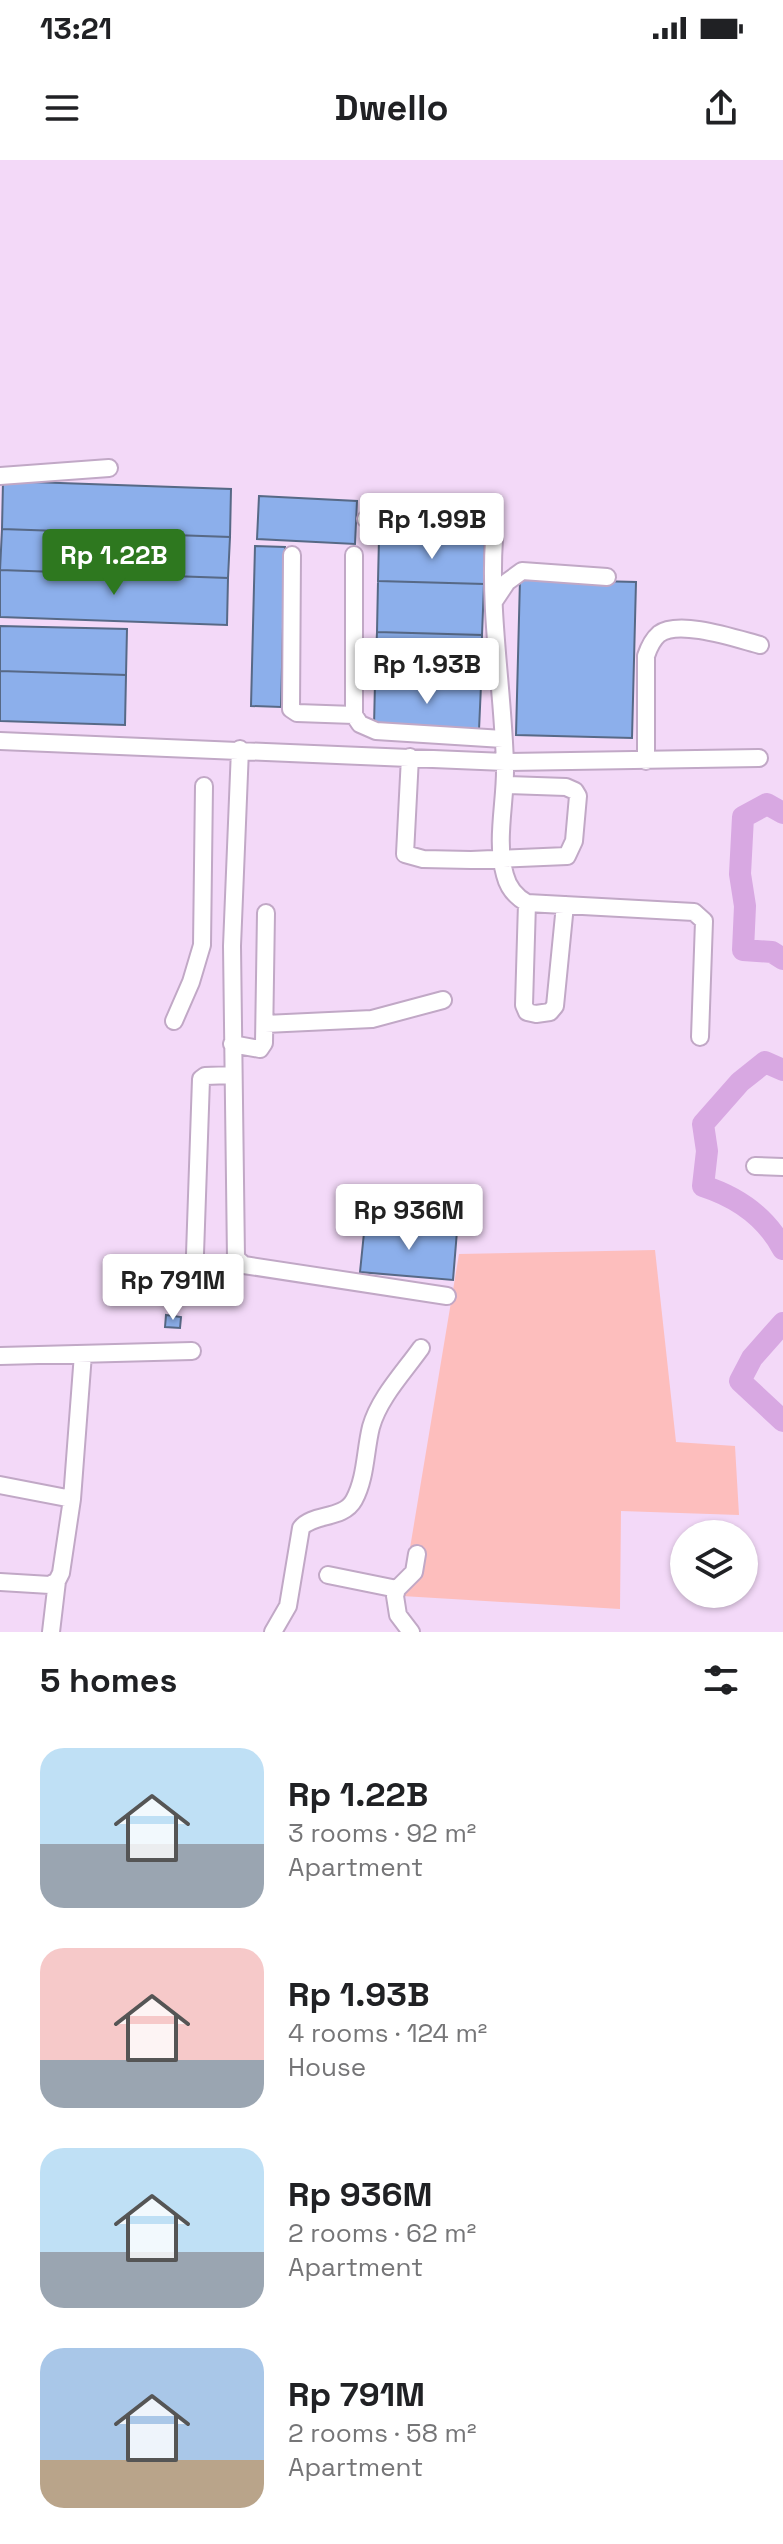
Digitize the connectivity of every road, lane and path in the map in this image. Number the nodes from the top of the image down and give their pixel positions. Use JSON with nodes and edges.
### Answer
{"nodes":[{"id":1,"x":109,"y":468,"type":"dead end"},
{"id":2,"x":0,"y":476,"type":"edge"},
{"id":3,"x":366,"y":519,"type":"dead end"},
{"id":4,"x":292,"y":555,"type":"dead end"},
{"id":5,"x":354,"y":555,"type":"dead end"},
{"id":6,"x":607,"y":577,"type":"dead end"},
{"id":7,"x":495,"y":600,"type":"junction"},
{"id":8,"x":760,"y":645,"type":"dead end"},
{"id":9,"x":354,"y":715,"type":"junction"},
{"id":10,"x":503,"y":739,"type":"junction"},
{"id":11,"x":0,"y":741,"type":"edge"},
{"id":12,"x":240,"y":749,"type":"junction"},
{"id":13,"x":410,"y":757,"type":"junction"},
{"id":14,"x":759,"y":758,"type":"dead end"},
{"id":15,"x":646,"y":761,"type":"junction"},
{"id":16,"x":505,"y":762,"type":"junction"},
{"id":17,"x":506,"y":785,"type":"junction"},
{"id":18,"x":204,"y":786,"type":"dead end"},
{"id":19,"x":502,"y":859,"type":"junction"},
{"id":20,"x":527,"y":903,"type":"junction"},
{"id":21,"x":565,"y":905,"type":"junction"},
{"id":22,"x":266,"y":913,"type":"dead end"},
{"id":23,"x":202,"y":945,"type":"junction"},
{"id":24,"x":232,"y":946,"type":"junction"},
{"id":25,"x":443,"y":1000,"type":"dead end"},
{"id":26,"x":174,"y":1021,"type":"dead end"},
{"id":27,"x":265,"y":1024,"type":"junction"},
{"id":28,"x":700,"y":1037,"type":"dead end"},
{"id":29,"x":232,"y":1044,"type":"junction"},
{"id":30,"x":233,"y":1075,"type":"junction"},
{"id":31,"x":755,"y":1166,"type":"dead end"},
{"id":32,"x":783,"y":1167,"type":"edge"},
{"id":33,"x":195,"y":1254,"type":"dead end"},
{"id":34,"x":447,"y":1296,"type":"dead end"},
{"id":35,"x":421,"y":1348,"type":"dead end"},
{"id":36,"x":192,"y":1351,"type":"dead end"},
{"id":37,"x":83,"y":1354,"type":"junction"},
{"id":38,"x":0,"y":1356,"type":"edge"},
{"id":39,"x":0,"y":1485,"type":"edge"},
{"id":40,"x":72,"y":1499,"type":"junction"},
{"id":41,"x":417,"y":1554,"type":"dead end"},
{"id":42,"x":328,"y":1575,"type":"dead end"},
{"id":43,"x":57,"y":1581,"type":"junction"},
{"id":44,"x":0,"y":1582,"type":"edge"},
{"id":45,"x":397,"y":1589,"type":"junction"},
{"id":46,"x":51,"y":1632,"type":"edge"},
{"id":47,"x":273,"y":1632,"type":"edge"},
{"id":48,"x":411,"y":1632,"type":"edge"}],
"edges":[{"from":1,"to":2,"type":"lane"},
{"from":3,"to":7,"type":"lane"},
{"from":4,"to":9,"type":"lane"},
{"from":5,"to":9,"type":"lane"},
{"from":6,"to":7,"type":"lane"},
{"from":7,"to":10,"type":"lane"},
{"from":8,"to":15,"type":"lane"},
{"from":9,"to":10,"type":"lane"},
{"from":10,"to":16,"type":"lane"},
{"from":11,"to":12,"type":"lane"},
{"from":12,"to":13,"type":"lane"},
{"from":12,"to":24,"type":"lane"},
{"from":13,"to":16,"type":"lane"},
{"from":13,"to":19,"type":"lane"},
{"from":14,"to":15,"type":"lane"},
{"from":15,"to":16,"type":"lane"},
{"from":16,"to":17,"type":"lane"},
{"from":17,"to":19,"type":"lane"},
{"from":17,"to":19,"type":"lane"},
{"from":18,"to":23,"type":"lane"},
{"from":19,"to":20,"type":"lane"},
{"from":20,"to":21,"type":"lane"},
{"from":20,"to":21,"type":"lane"},
{"from":21,"to":28,"type":"lane"},
{"from":22,"to":27,"type":"lane"},
{"from":23,"to":24,"type":"lane"},
{"from":23,"to":26,"type":"lane"},
{"from":24,"to":29,"type":"lane"},
{"from":25,"to":27,"type":"lane"},
{"from":27,"to":29,"type":"lane"},
{"from":29,"to":30,"type":"lane"},
{"from":30,"to":33,"type":"lane"},
{"from":30,"to":34,"type":"lane"},
{"from":31,"to":32,"type":"lane"},
{"from":35,"to":47,"type":"lane"},
{"from":36,"to":37,"type":"lane"},
{"from":37,"to":38,"type":"lane"},
{"from":37,"to":40,"type":"lane"},
{"from":39,"to":40,"type":"lane"},
{"from":40,"to":43,"type":"lane"},
{"from":41,"to":45,"type":"lane"},
{"from":42,"to":45,"type":"lane"},
{"from":43,"to":44,"type":"lane"},
{"from":43,"to":46,"type":"lane"},
{"from":45,"to":48,"type":"lane"}]}
